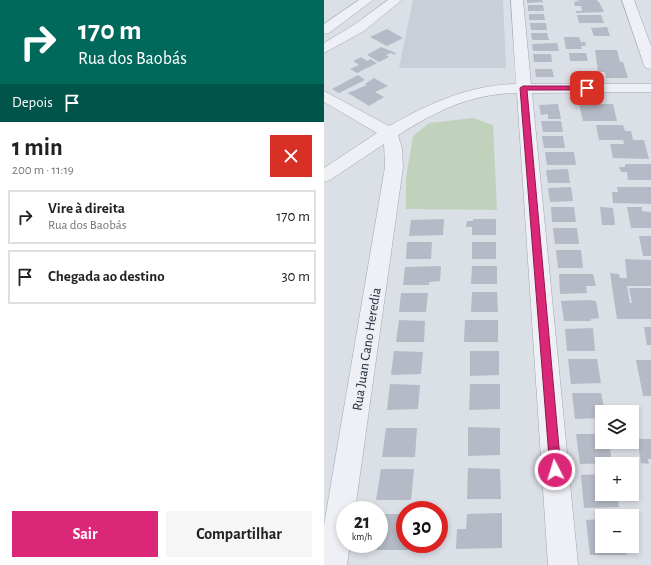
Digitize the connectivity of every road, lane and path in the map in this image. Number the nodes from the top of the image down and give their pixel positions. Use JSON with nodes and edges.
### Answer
{"nodes":[{"id":1,"x":367,"y":0,"type":"edge"},
{"id":2,"x":396,"y":0,"type":"edge"},
{"id":3,"x":517,"y":0,"type":"edge"},
{"id":4,"x":635,"y":8,"type":"edge"},
{"id":5,"x":324,"y":18,"type":"edge"},
{"id":6,"x":344,"y":18,"type":"junction"},
{"id":7,"x":324,"y":30,"type":"edge"},
{"id":8,"x":324,"y":49,"type":"edge"},
{"id":9,"x":651,"y":65,"type":"edge"},
{"id":10,"x":523,"y":88,"type":"junction"},
{"id":11,"x":651,"y":88,"type":"edge"},
{"id":12,"x":324,"y":96,"type":"edge"},
{"id":13,"x":389,"y":133,"type":"junction"},
{"id":14,"x":324,"y":176,"type":"edge"},
{"id":15,"x":332,"y":565,"type":"edge"},
{"id":16,"x":563,"y":565,"type":"edge"}],
"edges":[{"from":1,"to":6,"type":"street"},
{"from":2,"to":8,"type":"street"},
{"from":3,"to":10,"type":"street"},
{"from":4,"to":9,"type":"street"},
{"from":5,"to":6,"type":"street"},
{"from":6,"to":7,"type":"street"},
{"from":10,"to":11,"type":"street"},
{"from":10,"to":13,"type":"street"},
{"from":10,"to":16,"type":"street"},
{"from":12,"to":13,"type":"street"},
{"from":13,"to":14,"type":"street"},
{"from":13,"to":15,"type":"street","name":"Rua Juan Cano Heredia"}]}
